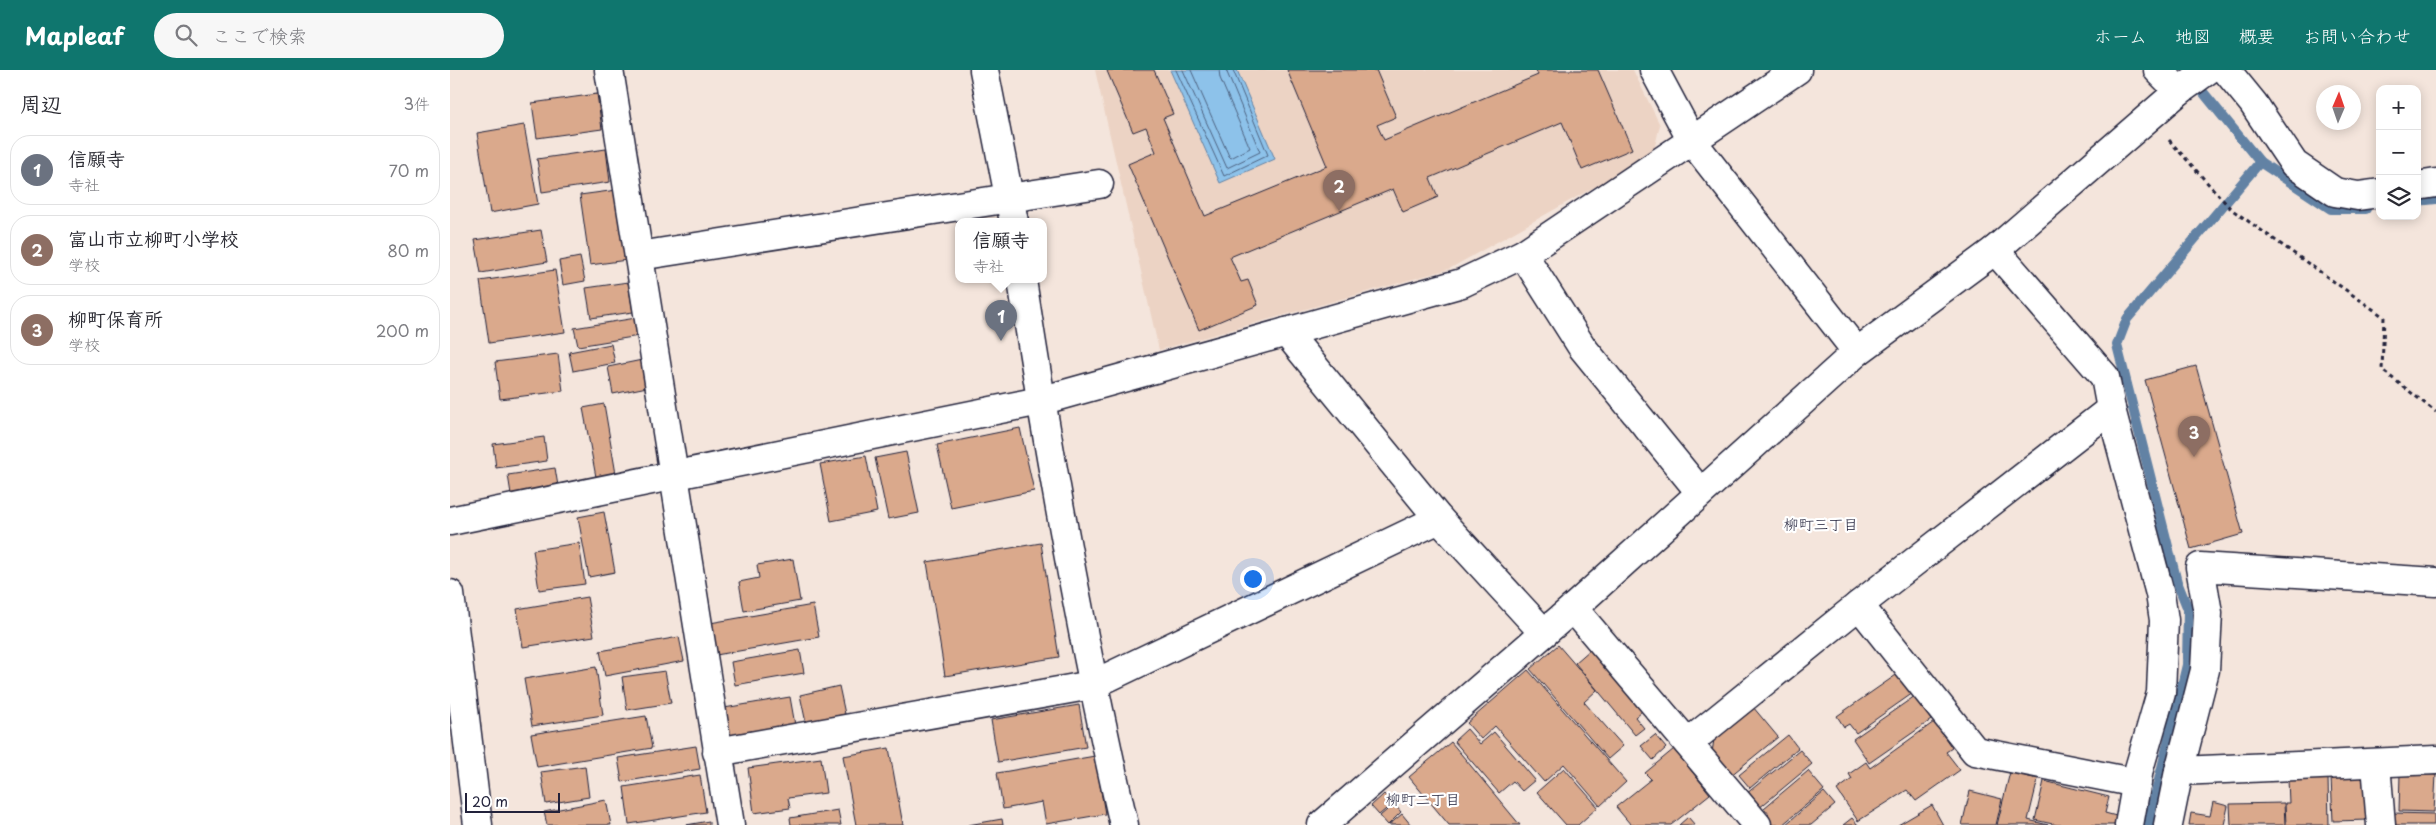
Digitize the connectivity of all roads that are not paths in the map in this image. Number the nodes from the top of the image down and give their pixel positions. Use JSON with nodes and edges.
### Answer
{"nodes":[{"id":1,"x":609,"y":70,"type":"edge"},
{"id":2,"x":984,"y":70,"type":"edge"},
{"id":3,"x":1654,"y":70,"type":"edge"},
{"id":4,"x":1798,"y":70,"type":"edge"},
{"id":5,"x":2158,"y":70,"type":"edge"},
{"id":6,"x":2208,"y":70,"type":"edge"},
{"id":7,"x":2226,"y":70,"type":"edge"},
{"id":8,"x":2179,"y":91,"type":"junction"},
{"id":9,"x":1692,"y":141,"type":"junction"},
{"id":10,"x":2436,"y":183,"type":"edge"},
{"id":11,"x":1099,"y":184,"type":"dead end"},
{"id":12,"x":2421,"y":185,"type":"edge"},
{"id":13,"x":2376,"y":194,"type":"edge"},
{"id":14,"x":1012,"y":210,"type":"edge"},
{"id":15,"x":1995,"y":250,"type":"junction"},
{"id":16,"x":1523,"y":254,"type":"junction"},
{"id":17,"x":639,"y":256,"type":"junction"},
{"id":18,"x":1022,"y":283,"type":"edge"},
{"id":19,"x":1286,"y":332,"type":"junction"},
{"id":20,"x":1857,"y":352,"type":"junction"},
{"id":21,"x":1040,"y":401,"type":"junction"},
{"id":22,"x":2111,"y":409,"type":"junction"},
{"id":23,"x":674,"y":474,"type":"junction"},
{"id":24,"x":1700,"y":492,"type":"junction"},
{"id":25,"x":1439,"y":519,"type":"junction"},
{"id":26,"x":450,"y":522,"type":"edge"},
{"id":27,"x":2436,"y":582,"type":"edge"},
{"id":28,"x":450,"y":594,"type":"edge"},
{"id":29,"x":1859,"y":605,"type":"junction"},
{"id":30,"x":1573,"y":608,"type":"junction"},
{"id":31,"x":1544,"y":633,"type":"junction"},
{"id":32,"x":1092,"y":685,"type":"junction"},
{"id":33,"x":1688,"y":742,"type":"junction"},
{"id":34,"x":717,"y":752,"type":"junction"},
{"id":35,"x":2436,"y":760,"type":"edge"},
{"id":36,"x":2376,"y":764,"type":"junction"},
{"id":37,"x":2179,"y":771,"type":"junction"},
{"id":38,"x":2137,"y":783,"type":"junction"},
{"id":39,"x":478,"y":825,"type":"edge"},
{"id":40,"x":730,"y":825,"type":"edge"},
{"id":41,"x":1124,"y":825,"type":"edge"},
{"id":42,"x":1322,"y":825,"type":"edge"},
{"id":43,"x":1757,"y":825,"type":"edge"},
{"id":44,"x":2129,"y":825,"type":"edge"},
{"id":45,"x":2168,"y":825,"type":"edge"},
{"id":46,"x":2380,"y":825,"type":"edge"}],
"edges":[{"from":1,"to":17,"type":"street"},
{"from":2,"to":14,"type":"street"},
{"from":3,"to":9,"type":"street"},
{"from":4,"to":9,"type":"street"},
{"from":5,"to":8,"type":"street"},
{"from":6,"to":8,"type":"street"},
{"from":7,"to":13,"type":"street"},
{"from":8,"to":15,"type":"street"},
{"from":9,"to":16,"type":"street"},
{"from":9,"to":20,"type":"street"},
{"from":10,"to":12,"type":"street"},
{"from":11,"to":14,"type":"street"},
{"from":14,"to":17,"type":"street"},
{"from":15,"to":20,"type":"street"},
{"from":15,"to":22,"type":"street"},
{"from":16,"to":19,"type":"street"},
{"from":16,"to":24,"type":"street"},
{"from":17,"to":23,"type":"street"},
{"from":18,"to":21,"type":"street"},
{"from":19,"to":21,"type":"street"},
{"from":19,"to":25,"type":"street"},
{"from":20,"to":24,"type":"street"},
{"from":21,"to":23,"type":"street"},
{"from":21,"to":32,"type":"street"},
{"from":22,"to":29,"type":"street"},
{"from":22,"to":38,"type":"street"},
{"from":23,"to":26,"type":"street"},
{"from":23,"to":34,"type":"street"},
{"from":24,"to":30,"type":"street"},
{"from":25,"to":31,"type":"street"},
{"from":25,"to":32,"type":"street"},
{"from":27,"to":37,"type":"street"},
{"from":28,"to":39,"type":"street"},
{"from":29,"to":33,"type":"street"},
{"from":29,"to":38,"type":"street"},
{"from":30,"to":31,"type":"street"},
{"from":30,"to":33,"type":"street"},
{"from":31,"to":42,"type":"street"},
{"from":32,"to":34,"type":"street"},
{"from":32,"to":41,"type":"street"},
{"from":33,"to":43,"type":"street"},
{"from":34,"to":40,"type":"street"},
{"from":35,"to":36,"type":"street"},
{"from":36,"to":37,"type":"street"},
{"from":36,"to":46,"type":"street"},
{"from":37,"to":45,"type":"street"},
{"from":38,"to":44,"type":"street"}]}
